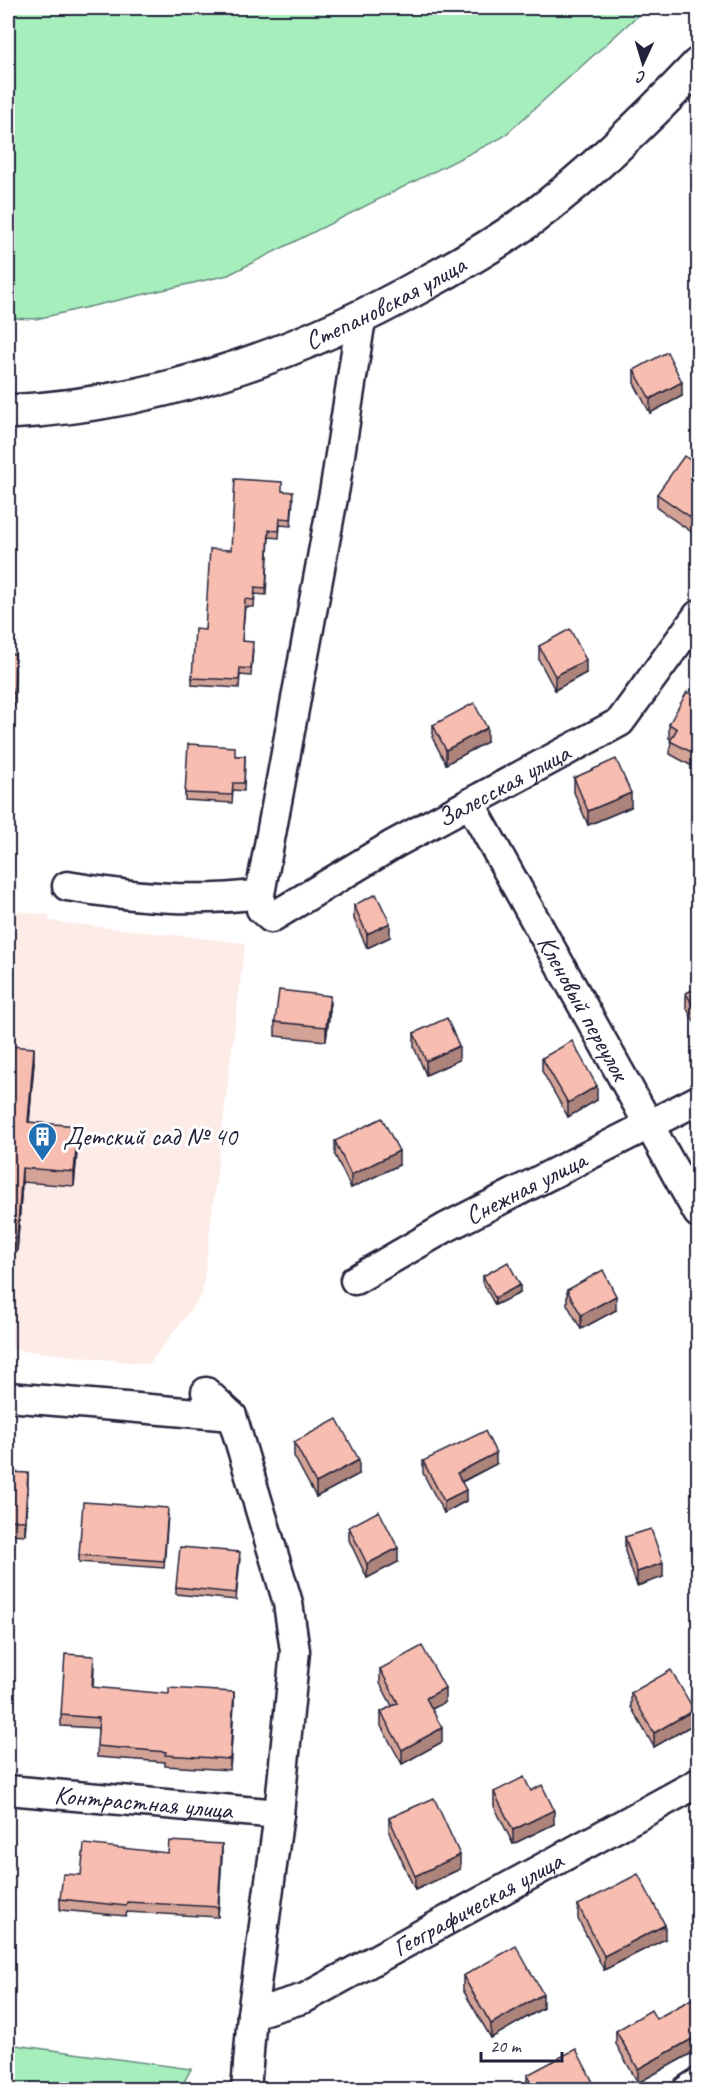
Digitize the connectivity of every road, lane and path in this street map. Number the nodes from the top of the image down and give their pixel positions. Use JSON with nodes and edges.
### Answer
{"nodes":[{"id":1,"x":699,"y":65,"type":"edge"},
{"id":2,"x":361,"y":320,"type":"junction"},
{"id":3,"x":8,"y":412,"type":"edge"},
{"id":4,"x":699,"y":615,"type":"edge"},
{"id":5,"x":470,"y":803,"type":"junction"},
{"id":6,"x":67,"y":886,"type":"dead end"},
{"id":7,"x":266,"y":906,"type":"junction"},
{"id":8,"x":699,"y":1100,"type":"edge"},
{"id":9,"x":650,"y":1123,"type":"junction"},
{"id":10,"x":699,"y":1213,"type":"edge"},
{"id":11,"x":355,"y":1280,"type":"dead end"},
{"id":12,"x":206,"y":1392,"type":"dead end"},
{"id":13,"x":8,"y":1397,"type":"edge"},
{"id":14,"x":232,"y":1416,"type":"junction"},
{"id":15,"x":699,"y":1783,"type":"edge"},
{"id":16,"x":8,"y":1790,"type":"edge"},
{"id":17,"x":279,"y":1814,"type":"junction"},
{"id":18,"x":252,"y":2014,"type":"junction"},
{"id":19,"x":699,"y":2084,"type":"edge"},
{"id":20,"x":246,"y":2090,"type":"edge"},
{"id":21,"x":687,"y":2090,"type":"edge"}],
"edges":[{"from":1,"to":2,"type":"street","name":"Степановская улица"},
{"from":2,"to":3,"type":"street","name":"Степановская улица"},
{"from":2,"to":7,"type":"street"},
{"from":4,"to":5,"type":"street","name":"Залесская улица"},
{"from":5,"to":7,"type":"street","name":"Залесская улица"},
{"from":5,"to":9,"type":"street","name":"Кленовый переулок"},
{"from":6,"to":7,"type":"street"},
{"from":8,"to":9,"type":"street","name":"Снежная улица"},
{"from":9,"to":10,"type":"street","name":"Кленовый переулок"},
{"from":9,"to":11,"type":"street","name":"Снежная улица"},
{"from":12,"to":14,"type":"street"},
{"from":13,"to":14,"type":"street"},
{"from":14,"to":17,"type":"street"},
{"from":15,"to":18,"type":"street","name":"Географическая улица"},
{"from":16,"to":17,"type":"street","name":"Контрастная улица"},
{"from":17,"to":18,"type":"street"},
{"from":18,"to":20,"type":"street"},
{"from":19,"to":21,"type":"street"}]}
